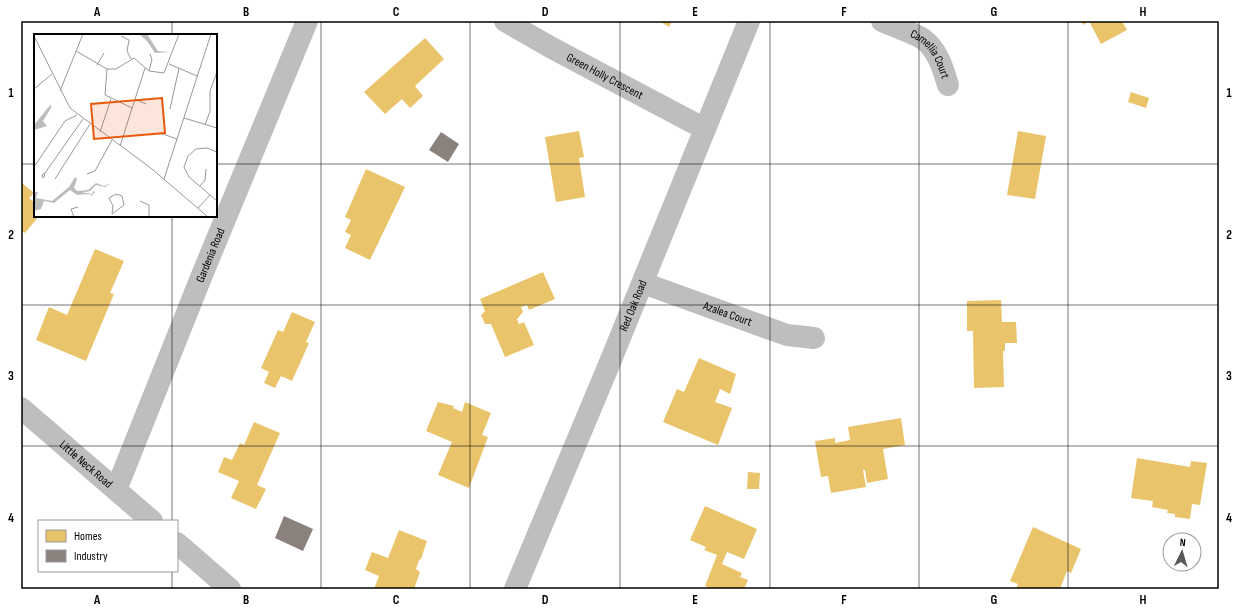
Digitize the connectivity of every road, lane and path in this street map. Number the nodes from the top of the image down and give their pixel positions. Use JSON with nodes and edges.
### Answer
{"nodes":[{"id":1,"x":307,"y":21,"type":"edge"},
{"id":2,"x":504,"y":21,"type":"edge"},
{"id":3,"x":749,"y":21,"type":"edge"},
{"id":4,"x":882,"y":21,"type":"edge"},
{"id":5,"x":948,"y":85,"type":"dead end"},
{"id":6,"x":705,"y":129,"type":"junction"},
{"id":7,"x":643,"y":283,"type":"junction"},
{"id":8,"x":814,"y":338,"type":"dead end"},
{"id":9,"x":21,"y":408,"type":"edge"},
{"id":10,"x":116,"y":490,"type":"junction"},
{"id":11,"x":151,"y":520,"type":"edge"},
{"id":12,"x":178,"y":544,"type":"edge"},
{"id":13,"x":230,"y":589,"type":"edge"},
{"id":14,"x":515,"y":589,"type":"edge"}],
"edges":[{"from":1,"to":10,"type":"street","name":"Gardenia Road"},
{"from":2,"to":6,"type":"street","name":"Green Holly Crescent"},
{"from":3,"to":6,"type":"street","name":"Red Oak Road"},
{"from":4,"to":5,"type":"street","name":"Camellia Court"},
{"from":6,"to":7,"type":"street","name":"Red Oak Road"},
{"from":7,"to":8,"type":"street","name":"Azalea Court"},
{"from":7,"to":14,"type":"street","name":"Red Oak Road"},
{"from":9,"to":10,"type":"street","name":"Little Neck Road"},
{"from":10,"to":11,"type":"street","name":"Little Neck Road"},
{"from":12,"to":13,"type":"street"}]}
